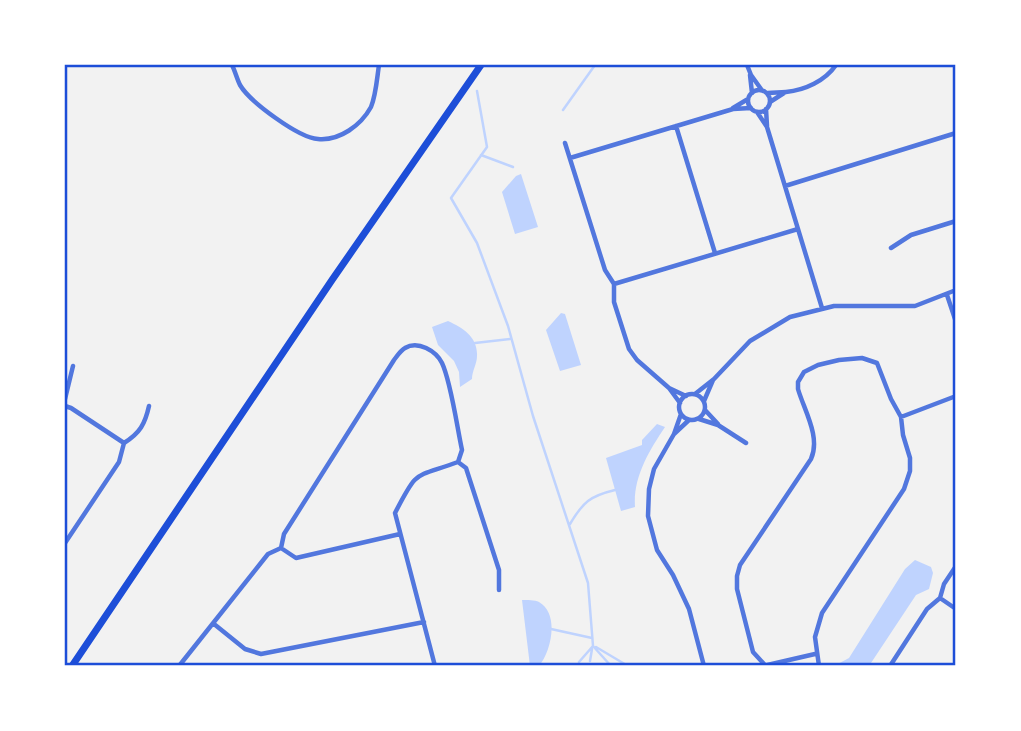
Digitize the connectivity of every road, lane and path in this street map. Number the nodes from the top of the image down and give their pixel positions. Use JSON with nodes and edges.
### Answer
{"nodes":[{"id":1,"x":232,"y":65,"type":"edge"},
{"id":2,"x":379,"y":65,"type":"edge"},
{"id":3,"x":481,"y":65,"type":"edge"},
{"id":4,"x":747,"y":65,"type":"edge"},
{"id":5,"x":836,"y":65,"type":"edge"},
{"id":6,"x":751,"y":75,"type":"junction"},
{"id":7,"x":762,"y":90,"type":"junction"},
{"id":8,"x":752,"y":93,"type":"junction"},
{"id":9,"x":768,"y":93,"type":"junction"},
{"id":10,"x":785,"y":93,"type":"junction"},
{"id":11,"x":748,"y":99,"type":"junction"},
{"id":12,"x":770,"y":102,"type":"junction"},
{"id":13,"x":751,"y":108,"type":"junction"},
{"id":14,"x":733,"y":109,"type":"junction"},
{"id":15,"x":766,"y":109,"type":"junction"},
{"id":16,"x":757,"y":112,"type":"junction"},
{"id":17,"x":676,"y":126,"type":"junction"},
{"id":18,"x":767,"y":127,"type":"junction"},
{"id":19,"x":956,"y":133,"type":"edge"},
{"id":20,"x":565,"y":143,"type":"dead end"},
{"id":21,"x":570,"y":159,"type":"junction"},
{"id":22,"x":785,"y":186,"type":"junction"},
{"id":23,"x":956,"y":221,"type":"edge"},
{"id":24,"x":798,"y":229,"type":"junction"},
{"id":25,"x":891,"y":248,"type":"dead end"},
{"id":26,"x":715,"y":253,"type":"junction"},
{"id":27,"x":614,"y":284,"type":"junction"},
{"id":28,"x":956,"y":290,"type":"edge"},
{"id":29,"x":947,"y":295,"type":"junction"},
{"id":30,"x":822,"y":308,"type":"junction"},
{"id":31,"x":956,"y":322,"type":"edge"},
{"id":32,"x":73,"y":366,"type":"dead end"},
{"id":33,"x":713,"y":379,"type":"junction"},
{"id":34,"x":668,"y":388,"type":"junction"},
{"id":35,"x":695,"y":394,"type":"junction"},
{"id":36,"x":686,"y":396,"type":"junction"},
{"id":37,"x":955,"y":398,"type":"edge"},
{"id":38,"x":65,"y":399,"type":"edge"},
{"id":39,"x":704,"y":401,"type":"junction"},
{"id":40,"x":680,"y":403,"type":"junction"},
{"id":41,"x":149,"y":406,"type":"dead end"},
{"id":42,"x":65,"y":407,"type":"edge"},
{"id":43,"x":705,"y":410,"type":"junction"},
{"id":44,"x":681,"y":414,"type":"junction"},
{"id":45,"x":901,"y":417,"type":"junction"},
{"id":46,"x":699,"y":419,"type":"junction"},
{"id":47,"x":689,"y":420,"type":"junction"},
{"id":48,"x":718,"y":425,"type":"junction"},
{"id":49,"x":674,"y":435,"type":"junction"},
{"id":50,"x":124,"y":443,"type":"junction"},
{"id":51,"x":746,"y":443,"type":"dead end"},
{"id":52,"x":458,"y":462,"type":"junction"},
{"id":53,"x":400,"y":534,"type":"junction"},
{"id":54,"x":65,"y":543,"type":"edge"},
{"id":55,"x":281,"y":548,"type":"junction"},
{"id":56,"x":956,"y":566,"type":"edge"},
{"id":57,"x":499,"y":590,"type":"dead end"},
{"id":58,"x":940,"y":598,"type":"junction"},
{"id":59,"x":956,"y":609,"type":"edge"},
{"id":60,"x":424,"y":622,"type":"junction"},
{"id":61,"x":214,"y":623,"type":"junction"},
{"id":62,"x":815,"y":654,"type":"junction"},
{"id":63,"x":764,"y":665,"type":"edge"},
{"id":64,"x":72,"y":666,"type":"edge"},
{"id":65,"x":179,"y":666,"type":"edge"},
{"id":66,"x":435,"y":666,"type":"edge"},
{"id":67,"x":704,"y":666,"type":"edge"},
{"id":68,"x":818,"y":666,"type":"edge"},
{"id":69,"x":890,"y":666,"type":"edge"}],
"edges":[{"from":1,"to":2,"type":"street"},
{"from":3,"to":64,"type":"highway"},
{"from":4,"to":6,"type":"street"},
{"from":5,"to":10,"type":"street"},
{"from":6,"to":7,"type":"street"},
{"from":6,"to":8,"type":"street"},
{"from":7,"to":8,"type":"street"},
{"from":7,"to":9,"type":"street"},
{"from":8,"to":11,"type":"street"},
{"from":9,"to":10,"type":"street"},
{"from":9,"to":12,"type":"street"},
{"from":10,"to":12,"type":"street"},
{"from":11,"to":13,"type":"street"},
{"from":11,"to":14,"type":"street"},
{"from":12,"to":15,"type":"street"},
{"from":13,"to":14,"type":"street"},
{"from":13,"to":16,"type":"street"},
{"from":14,"to":17,"type":"street"},
{"from":15,"to":16,"type":"street"},
{"from":15,"to":18,"type":"street"},
{"from":16,"to":18,"type":"street"},
{"from":17,"to":21,"type":"street"},
{"from":17,"to":26,"type":"street"},
{"from":18,"to":22,"type":"street"},
{"from":19,"to":22,"type":"street"},
{"from":20,"to":21,"type":"street"},
{"from":21,"to":27,"type":"street"},
{"from":22,"to":24,"type":"street"},
{"from":23,"to":25,"type":"street"},
{"from":24,"to":26,"type":"street"},
{"from":24,"to":30,"type":"street"},
{"from":26,"to":27,"type":"street"},
{"from":27,"to":34,"type":"street"},
{"from":28,"to":29,"type":"street"},
{"from":29,"to":30,"type":"street"},
{"from":29,"to":31,"type":"street"},
{"from":30,"to":33,"type":"street"},
{"from":32,"to":38,"type":"street"},
{"from":33,"to":35,"type":"street"},
{"from":33,"to":39,"type":"street"},
{"from":34,"to":36,"type":"street"},
{"from":34,"to":40,"type":"street"},
{"from":35,"to":36,"type":"street"},
{"from":35,"to":39,"type":"street"},
{"from":36,"to":40,"type":"street"},
{"from":37,"to":45,"type":"street"},
{"from":39,"to":43,"type":"street"},
{"from":40,"to":44,"type":"street"},
{"from":41,"to":50,"type":"street"},
{"from":42,"to":50,"type":"street"},
{"from":43,"to":46,"type":"street"},
{"from":43,"to":48,"type":"street"},
{"from":44,"to":47,"type":"street"},
{"from":44,"to":49,"type":"street"},
{"from":45,"to":62,"type":"street"},
{"from":45,"to":63,"type":"street"},
{"from":46,"to":47,"type":"street"},
{"from":46,"to":48,"type":"street"},
{"from":47,"to":49,"type":"street"},
{"from":48,"to":51,"type":"street"},
{"from":49,"to":67,"type":"street"},
{"from":50,"to":54,"type":"street"},
{"from":52,"to":53,"type":"street"},
{"from":52,"to":55,"type":"street"},
{"from":52,"to":57,"type":"street"},
{"from":53,"to":55,"type":"street"},
{"from":53,"to":60,"type":"street"},
{"from":55,"to":61,"type":"street"},
{"from":56,"to":58,"type":"street"},
{"from":58,"to":59,"type":"street"},
{"from":58,"to":69,"type":"street"},
{"from":60,"to":61,"type":"street"},
{"from":60,"to":66,"type":"street"},
{"from":61,"to":65,"type":"street"},
{"from":62,"to":63,"type":"street"},
{"from":62,"to":68,"type":"street"}]}
